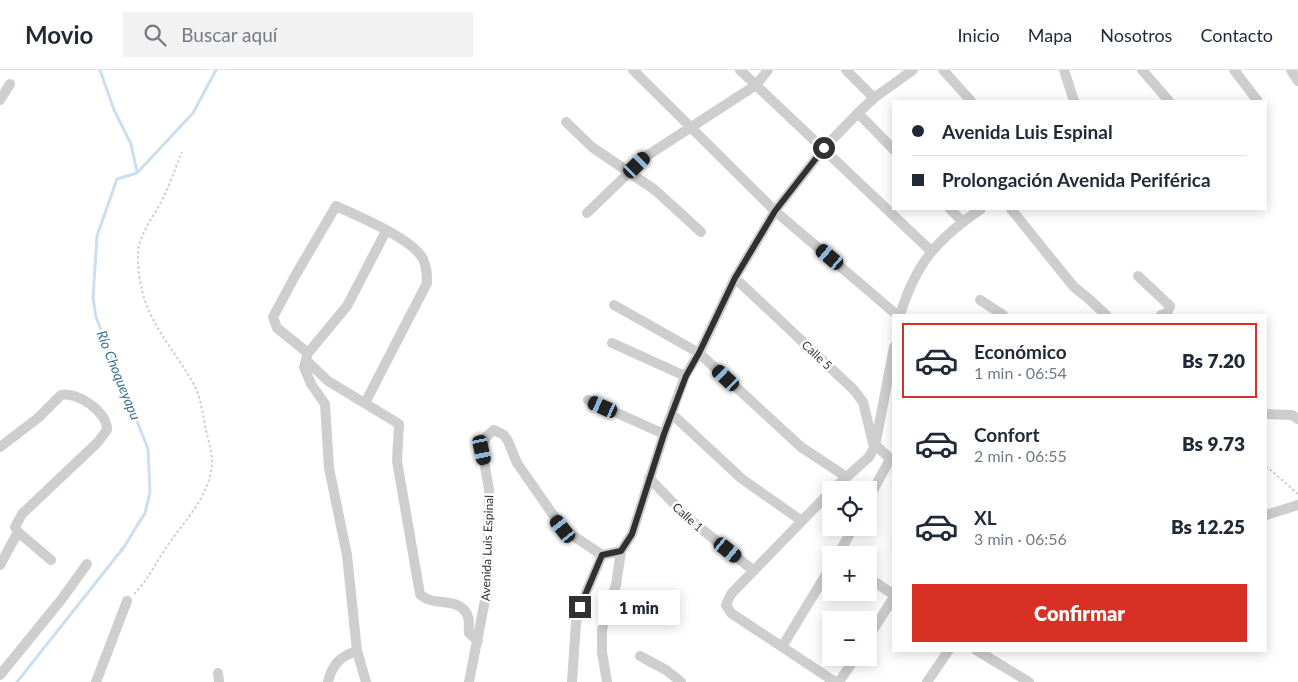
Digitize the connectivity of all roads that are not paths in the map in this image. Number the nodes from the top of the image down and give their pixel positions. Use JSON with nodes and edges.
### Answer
{"nodes":[{"id":1,"x":633,"y":70,"type":"edge"},
{"id":2,"x":740,"y":70,"type":"edge"},
{"id":3,"x":768,"y":70,"type":"edge"},
{"id":4,"x":846,"y":70,"type":"edge"},
{"id":5,"x":913,"y":70,"type":"edge"},
{"id":6,"x":943,"y":70,"type":"edge"},
{"id":7,"x":1064,"y":70,"type":"edge"},
{"id":8,"x":1142,"y":70,"type":"edge"},
{"id":9,"x":1234,"y":70,"type":"edge"},
{"id":10,"x":1291,"y":70,"type":"edge"},
{"id":11,"x":1298,"y":80,"type":"edge"},
{"id":12,"x":10,"y":84,"type":"dead end"},
{"id":13,"x":756,"y":85,"type":"junction"},
{"id":14,"x":874,"y":98,"type":"junction"},
{"id":15,"x":0,"y":100,"type":"edge"},
{"id":16,"x":970,"y":100,"type":"edge"},
{"id":17,"x":1074,"y":100,"type":"edge"},
{"id":18,"x":1168,"y":100,"type":"edge"},
{"id":19,"x":1257,"y":100,"type":"dead end"},
{"id":20,"x":858,"y":113,"type":"junction"},
{"id":21,"x":566,"y":122,"type":"dead end"},
{"id":22,"x":692,"y":126,"type":"junction"},
{"id":23,"x":824,"y":148,"type":"junction"},
{"id":24,"x":892,"y":148,"type":"edge"},
{"id":25,"x":629,"y":172,"type":"junction"},
{"id":26,"x":951,"y":210,"type":"edge"},
{"id":27,"x":980,"y":210,"type":"edge"},
{"id":28,"x":1012,"y":210,"type":"edge"},
{"id":29,"x":775,"y":211,"type":"junction"},
{"id":30,"x":587,"y":213,"type":"dead end"},
{"id":31,"x":963,"y":222,"type":"junction"},
{"id":32,"x":386,"y":231,"type":"junction"},
{"id":33,"x":701,"y":232,"type":"dead end"},
{"id":34,"x":931,"y":251,"type":"junction"},
{"id":35,"x":1138,"y":276,"type":"dead end"},
{"id":36,"x":735,"y":278,"type":"junction"},
{"id":37,"x":980,"y":300,"type":"dead end"},
{"id":38,"x":614,"y":305,"type":"dead end"},
{"id":39,"x":898,"y":314,"type":"edge"},
{"id":40,"x":899,"y":314,"type":"edge"},
{"id":41,"x":1001,"y":314,"type":"edge"},
{"id":42,"x":1105,"y":314,"type":"edge"},
{"id":43,"x":1164,"y":314,"type":"edge"},
{"id":44,"x":612,"y":342,"type":"dead end"},
{"id":45,"x":699,"y":353,"type":"junction"},
{"id":46,"x":307,"y":357,"type":"junction"},
{"id":47,"x":892,"y":357,"type":"edge"},
{"id":48,"x":686,"y":376,"type":"junction"},
{"id":49,"x":588,"y":400,"type":"dead end"},
{"id":50,"x":365,"y":404,"type":"junction"},
{"id":51,"x":672,"y":414,"type":"junction"},
{"id":52,"x":1267,"y":414,"type":"edge"},
{"id":53,"x":1298,"y":419,"type":"edge"},
{"id":54,"x":664,"y":434,"type":"junction"},
{"id":55,"x":875,"y":446,"type":"junction"},
{"id":56,"x":0,"y":447,"type":"edge"},
{"id":57,"x":892,"y":460,"type":"edge"},
{"id":58,"x":845,"y":476,"type":"junction"},
{"id":59,"x":649,"y":478,"type":"junction"},
{"id":60,"x":840,"y":481,"type":"edge"},
{"id":61,"x":877,"y":485,"type":"edge"},
{"id":62,"x":822,"y":500,"type":"edge"},
{"id":63,"x":1298,"y":506,"type":"edge"},
{"id":64,"x":1267,"y":515,"type":"edge"},
{"id":65,"x":802,"y":521,"type":"junction"},
{"id":66,"x":18,"y":532,"type":"junction"},
{"id":67,"x":621,"y":551,"type":"junction"},
{"id":68,"x":602,"y":555,"type":"junction"},
{"id":69,"x":51,"y":560,"type":"dead end"},
{"id":70,"x":87,"y":564,"type":"dead end"},
{"id":71,"x":0,"y":565,"type":"edge"},
{"id":72,"x":754,"y":571,"type":"junction"},
{"id":73,"x":822,"y":581,"type":"edge"},
{"id":74,"x":877,"y":584,"type":"edge"},
{"id":75,"x":892,"y":595,"type":"edge"},
{"id":76,"x":892,"y":599,"type":"edge"},
{"id":77,"x":127,"y":601,"type":"road end"},
{"id":78,"x":877,"y":623,"type":"edge"},
{"id":79,"x":478,"y":641,"type":"junction"},
{"id":80,"x":782,"y":647,"type":"junction"},
{"id":81,"x":357,"y":651,"type":"junction"},
{"id":82,"x":948,"y":652,"type":"edge"},
{"id":83,"x":979,"y":652,"type":"edge"},
{"id":84,"x":640,"y":656,"type":"dead end"},
{"id":85,"x":850,"y":666,"type":"edge"},
{"id":86,"x":0,"y":675,"type":"edge"},
{"id":87,"x":96,"y":682,"type":"edge"},
{"id":88,"x":328,"y":682,"type":"edge"},
{"id":89,"x":366,"y":682,"type":"edge"},
{"id":90,"x":469,"y":682,"type":"edge"},
{"id":91,"x":572,"y":682,"type":"edge"},
{"id":92,"x":608,"y":682,"type":"edge"},
{"id":93,"x":681,"y":682,"type":"edge"},
{"id":94,"x":835,"y":682,"type":"edge"},
{"id":95,"x":839,"y":682,"type":"edge"},
{"id":96,"x":927,"y":682,"type":"edge"},
{"id":97,"x":1028,"y":682,"type":"edge"}],
"edges":[{"from":1,"to":22,"type":"street"},
{"from":2,"to":13,"type":"street"},
{"from":3,"to":13,"type":"street"},
{"from":4,"to":14,"type":"street"},
{"from":5,"to":14,"type":"street"},
{"from":6,"to":16,"type":"street"},
{"from":7,"to":17,"type":"street"},
{"from":8,"to":18,"type":"street"},
{"from":9,"to":19,"type":"street"},
{"from":10,"to":11,"type":"street"},
{"from":12,"to":15,"type":"street"},
{"from":13,"to":22,"type":"street"},
{"from":13,"to":23,"type":"street"},
{"from":14,"to":20,"type":"street"},
{"from":20,"to":23,"type":"street"},
{"from":20,"to":24,"type":"street"},
{"from":21,"to":25,"type":"street"},
{"from":22,"to":25,"type":"street"},
{"from":22,"to":29,"type":"street"},
{"from":23,"to":29,"type":"street"},
{"from":23,"to":34,"type":"street"},
{"from":25,"to":30,"type":"street"},
{"from":25,"to":33,"type":"street"},
{"from":26,"to":31,"type":"street"},
{"from":27,"to":31,"type":"street"},
{"from":28,"to":42,"type":"street"},
{"from":29,"to":36,"type":"street"},
{"from":29,"to":39,"type":"street"},
{"from":31,"to":34,"type":"street"},
{"from":32,"to":46,"type":"street"},
{"from":32,"to":46,"type":"street"},
{"from":32,"to":50,"type":"street"},
{"from":34,"to":40,"type":"street"},
{"from":35,"to":43,"type":"street"},
{"from":36,"to":45,"type":"street"},
{"from":36,"to":55,"type":"street","name":"Calle 5"},
{"from":37,"to":41,"type":"street"},
{"from":38,"to":45,"type":"street"},
{"from":44,"to":48,"type":"street"},
{"from":45,"to":48,"type":"street"},
{"from":45,"to":58,"type":"street"},
{"from":46,"to":50,"type":"street"},
{"from":46,"to":81,"type":"street"},
{"from":47,"to":55,"type":"street"},
{"from":48,"to":51,"type":"street"},
{"from":49,"to":54,"type":"street"},
{"from":50,"to":79,"type":"street"},
{"from":51,"to":54,"type":"street"},
{"from":51,"to":65,"type":"street"},
{"from":52,"to":53,"type":"street"},
{"from":54,"to":59,"type":"street"},
{"from":55,"to":57,"type":"street"},
{"from":55,"to":58,"type":"street"},
{"from":56,"to":66,"type":"street"},
{"from":57,"to":61,"type":"street"},
{"from":58,"to":60,"type":"street"},
{"from":59,"to":67,"type":"street"},
{"from":59,"to":72,"type":"street","name":"Calle 1"},
{"from":62,"to":65,"type":"street"},
{"from":63,"to":64,"type":"street"},
{"from":65,"to":72,"type":"street"},
{"from":66,"to":69,"type":"street"},
{"from":66,"to":71,"type":"street"},
{"from":67,"to":68,"type":"street"},
{"from":67,"to":92,"type":"street"},
{"from":68,"to":79,"type":"street","name":"Avenida Luis Espinal"},
{"from":68,"to":91,"type":"street"},
{"from":70,"to":86,"type":"street"},
{"from":72,"to":80,"type":"street"},
{"from":73,"to":80,"type":"street"},
{"from":74,"to":75,"type":"street"},
{"from":76,"to":78,"type":"street"},
{"from":77,"to":87,"type":"street"},
{"from":79,"to":90,"type":"street","name":"Avenida Luis Espinal"},
{"from":80,"to":94,"type":"street"},
{"from":81,"to":88,"type":"street"},
{"from":81,"to":89,"type":"street"},
{"from":82,"to":96,"type":"street"},
{"from":83,"to":97,"type":"street"},
{"from":84,"to":93,"type":"street"},
{"from":85,"to":95,"type":"street"}]}
